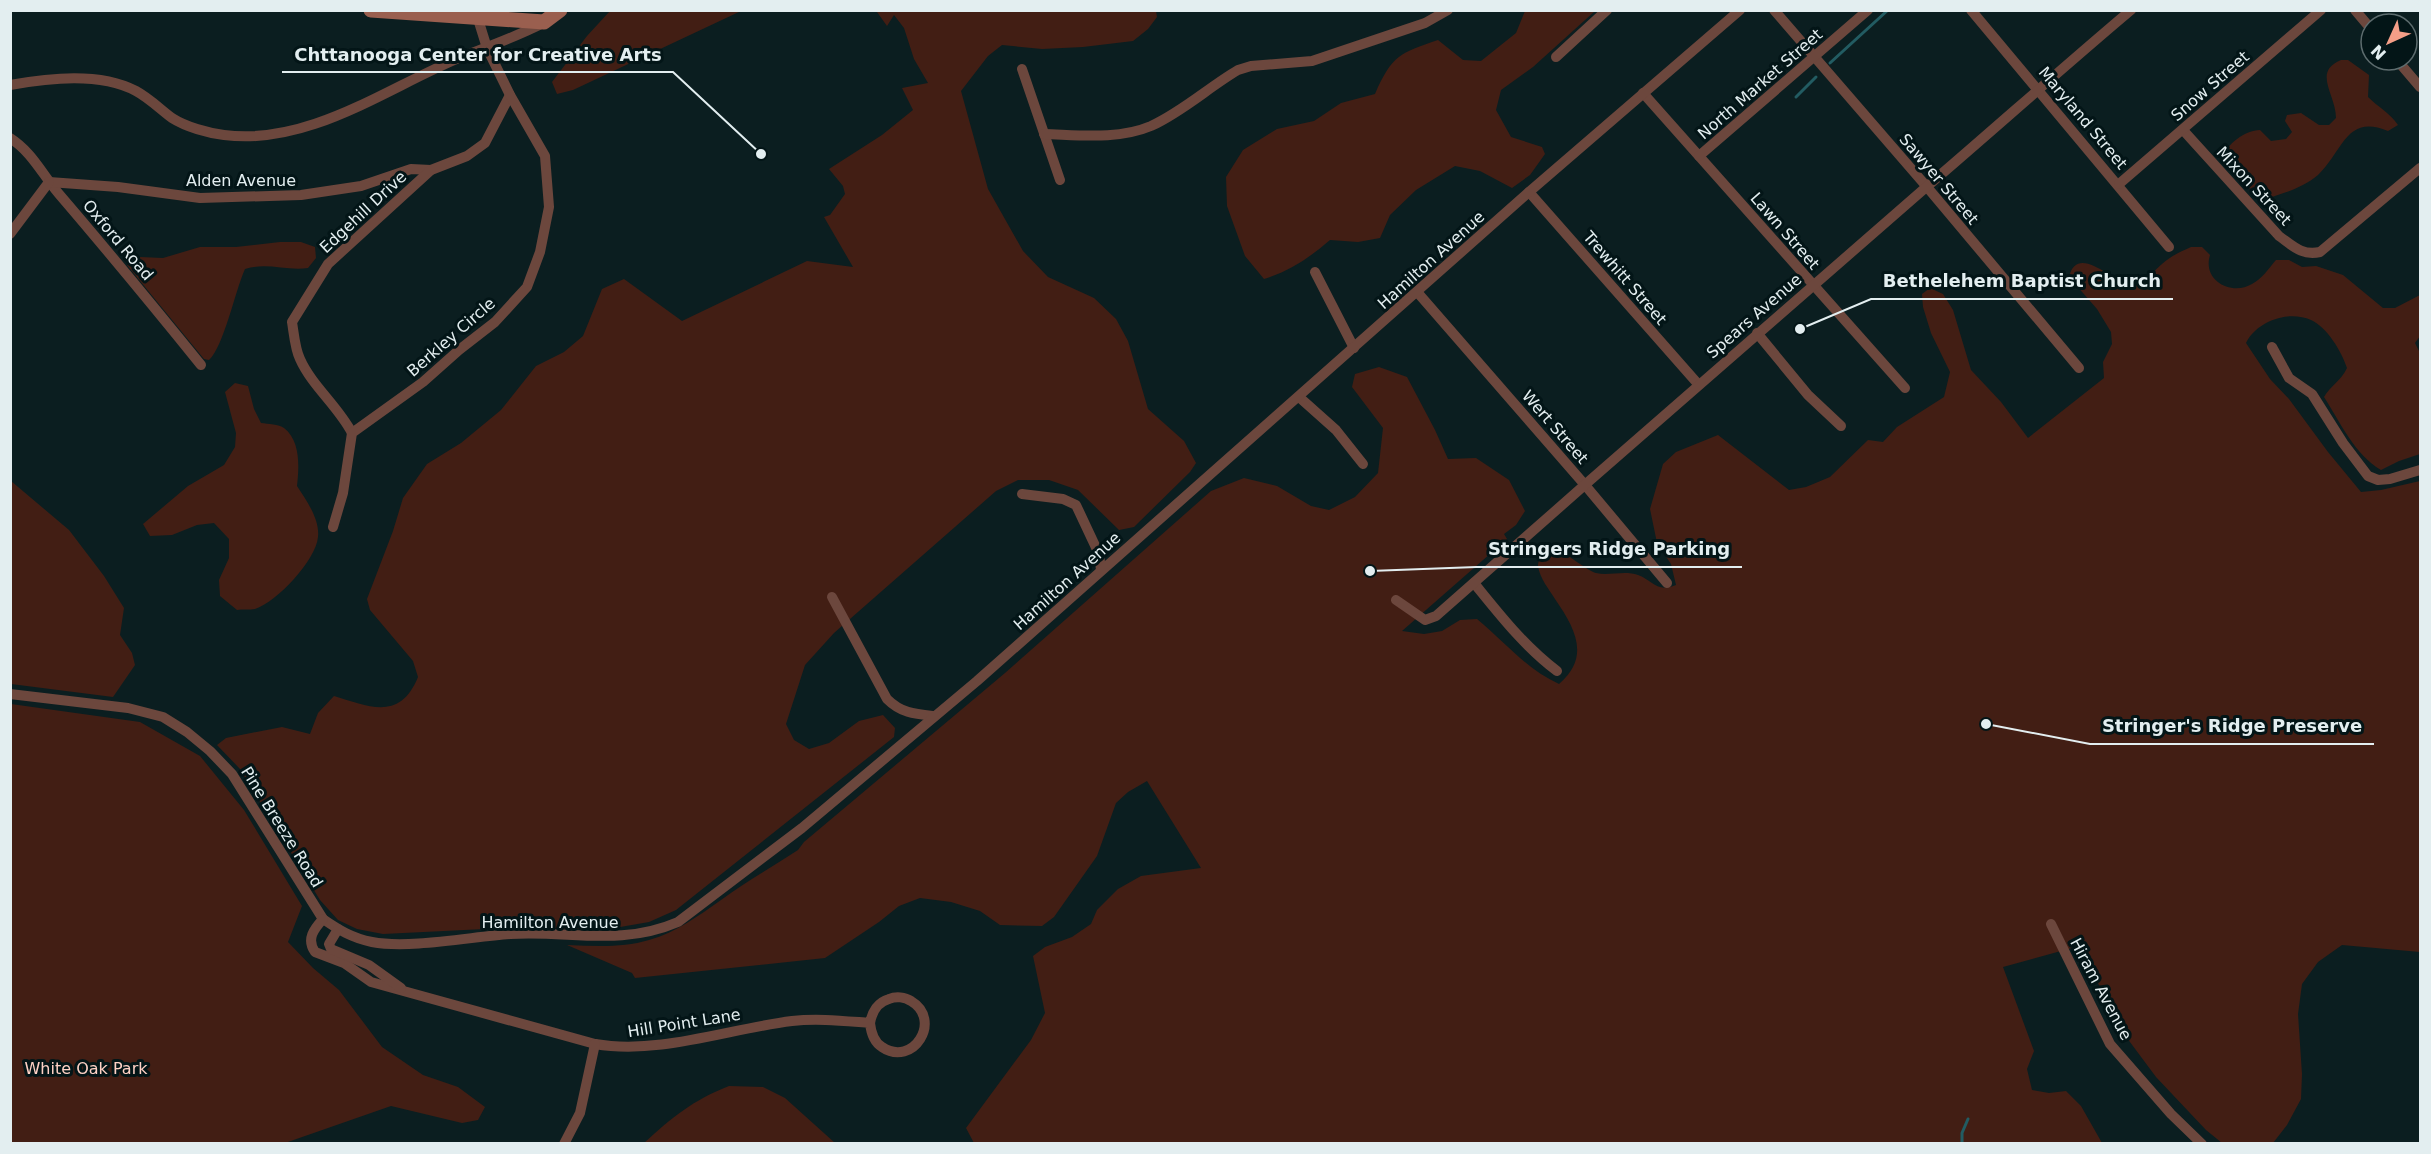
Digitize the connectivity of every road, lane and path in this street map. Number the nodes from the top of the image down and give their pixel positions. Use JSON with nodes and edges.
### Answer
{"nodes":[{"id":1,"x":560,"y":10,"type":"edge"},
{"id":2,"x":1448,"y":10,"type":"edge"},
{"id":3,"x":1607,"y":10,"type":"edge"},
{"id":4,"x":1740,"y":10,"type":"edge"},
{"id":5,"x":1774,"y":10,"type":"edge"},
{"id":6,"x":1868,"y":10,"type":"edge"},
{"id":7,"x":1971,"y":10,"type":"edge"},
{"id":8,"x":2131,"y":10,"type":"edge"},
{"id":9,"x":2321,"y":10,"type":"edge"},
{"id":10,"x":372,"y":11,"type":"edge"},
{"id":11,"x":478,"y":19,"type":"junction"},
{"id":12,"x":544,"y":22,"type":"junction"},
{"id":13,"x":487,"y":48,"type":"junction"},
{"id":14,"x":1556,"y":57,"type":"dead end"},
{"id":15,"x":1814,"y":57,"type":"junction"},
{"id":16,"x":1022,"y":69,"type":"dead end"},
{"id":17,"x":2408,"y":72,"type":"edge"},
{"id":18,"x":10,"y":85,"type":"edge"},
{"id":19,"x":2421,"y":87,"type":"edge"},
{"id":20,"x":2038,"y":88,"type":"junction"},
{"id":21,"x":1643,"y":93,"type":"junction"},
{"id":22,"x":510,"y":95,"type":"junction"},
{"id":23,"x":2183,"y":130,"type":"junction"},
{"id":24,"x":1044,"y":134,"type":"junction"},
{"id":25,"x":10,"y":138,"type":"edge"},
{"id":26,"x":1699,"y":156,"type":"junction"},
{"id":27,"x":2421,"y":168,"type":"edge"},
{"id":28,"x":431,"y":170,"type":"junction"},
{"id":29,"x":1060,"y":180,"type":"dead end"},
{"id":30,"x":49,"y":182,"type":"junction"},
{"id":31,"x":2119,"y":184,"type":"junction"},
{"id":32,"x":1927,"y":187,"type":"junction"},
{"id":33,"x":1529,"y":192,"type":"junction"},
{"id":34,"x":10,"y":234,"type":"edge"},
{"id":35,"x":2169,"y":247,"type":"dead end"},
{"id":36,"x":1315,"y":272,"type":"dead end"},
{"id":37,"x":1813,"y":285,"type":"junction"},
{"id":38,"x":1418,"y":293,"type":"junction"},
{"id":39,"x":1756,"y":333,"type":"junction"},
{"id":40,"x":2272,"y":347,"type":"dead end"},
{"id":41,"x":1354,"y":348,"type":"junction"},
{"id":42,"x":201,"y":365,"type":"dead end"},
{"id":43,"x":2079,"y":368,"type":"dead end"},
{"id":44,"x":1698,"y":384,"type":"junction"},
{"id":45,"x":1905,"y":388,"type":"dead end"},
{"id":46,"x":1299,"y":397,"type":"junction"},
{"id":47,"x":1841,"y":426,"type":"dead end"},
{"id":48,"x":352,"y":433,"type":"junction"},
{"id":49,"x":1363,"y":464,"type":"dead end"},
{"id":50,"x":2421,"y":470,"type":"edge"},
{"id":51,"x":1585,"y":485,"type":"junction"},
{"id":52,"x":1022,"y":494,"type":"dead end"},
{"id":53,"x":333,"y":527,"type":"dead end"},
{"id":54,"x":1101,"y":570,"type":"junction"},
{"id":55,"x":1474,"y":583,"type":"junction"},
{"id":56,"x":1667,"y":584,"type":"dead end"},
{"id":57,"x":832,"y":597,"type":"dead end"},
{"id":58,"x":1396,"y":600,"type":"dead end"},
{"id":59,"x":1557,"y":671,"type":"dead end"},
{"id":60,"x":10,"y":694,"type":"edge"},
{"id":61,"x":934,"y":716,"type":"junction"},
{"id":62,"x":323,"y":919,"type":"junction"},
{"id":63,"x":2051,"y":924,"type":"dead end"},
{"id":64,"x":338,"y":929,"type":"junction"},
{"id":65,"x":349,"y":961,"type":"junction"},
{"id":66,"x":870,"y":1023,"type":"junction"},
{"id":67,"x":595,"y":1044,"type":"junction"},
{"id":68,"x":564,"y":1143,"type":"edge"},
{"id":69,"x":2202,"y":1143,"type":"edge"}],
"edges":[{"from":1,"to":12,"type":"street"},
{"from":2,"to":24,"type":"street"},
{"from":3,"to":14,"type":"street"},
{"from":4,"to":21,"type":"street","name":"Hamilton Avenue"},
{"from":5,"to":15,"type":"street","name":"Sawyer Street"},
{"from":6,"to":15,"type":"street","name":"North Market Street"},
{"from":7,"to":20,"type":"street","name":"Maryland Street"},
{"from":8,"to":20,"type":"street","name":"Spears Avenue"},
{"from":9,"to":23,"type":"street","name":"Snow Street"},
{"from":10,"to":11,"type":"street"},
{"from":11,"to":12,"type":"street"},
{"from":11,"to":13,"type":"street","name":"Berkley Circle"},
{"from":12,"to":13,"type":"street"},
{"from":13,"to":18,"type":"street"},
{"from":13,"to":22,"type":"street","name":"Berkley Circle"},
{"from":15,"to":26,"type":"street","name":"North Market Street"},
{"from":15,"to":32,"type":"street","name":"Sawyer Street"},
{"from":16,"to":24,"type":"street"},
{"from":17,"to":19,"type":"street"},
{"from":20,"to":31,"type":"street","name":"Maryland Street"},
{"from":20,"to":32,"type":"street","name":"Spears Avenue"},
{"from":21,"to":26,"type":"street","name":"Lawn Street"},
{"from":21,"to":33,"type":"street","name":"Hamilton Avenue"},
{"from":22,"to":28,"type":"street"},
{"from":22,"to":48,"type":"street","name":"Berkley Circle"},
{"from":23,"to":27,"type":"street","name":"Mixon Street"},
{"from":23,"to":31,"type":"street","name":"Snow Street"},
{"from":24,"to":29,"type":"street"},
{"from":25,"to":30,"type":"street","name":"Oxford Road"},
{"from":26,"to":37,"type":"street","name":"Lawn Street"},
{"from":28,"to":30,"type":"street","name":"Alden Avenue"},
{"from":28,"to":48,"type":"street","name":"Edgehill Drive"},
{"from":30,"to":34,"type":"street"},
{"from":30,"to":42,"type":"street","name":"Oxford Road"},
{"from":31,"to":35,"type":"street","name":"Maryland Street"},
{"from":32,"to":37,"type":"street","name":"Spears Avenue"},
{"from":32,"to":43,"type":"street","name":"Sawyer Street"},
{"from":33,"to":38,"type":"street","name":"Hamilton Avenue"},
{"from":33,"to":44,"type":"street","name":"Trewhitt Street"},
{"from":36,"to":41,"type":"street"},
{"from":37,"to":39,"type":"street","name":"Spears Avenue"},
{"from":37,"to":45,"type":"street","name":"Lawn Street"},
{"from":38,"to":41,"type":"street","name":"Hamilton Avenue"},
{"from":38,"to":51,"type":"street","name":"Wert Street"},
{"from":39,"to":44,"type":"street","name":"Spears Avenue"},
{"from":39,"to":47,"type":"street"},
{"from":40,"to":50,"type":"street"},
{"from":41,"to":46,"type":"street","name":"Hamilton Avenue"},
{"from":44,"to":51,"type":"street","name":"Spears Avenue"},
{"from":46,"to":49,"type":"street"},
{"from":46,"to":54,"type":"street","name":"Hamilton Avenue"},
{"from":48,"to":53,"type":"street"},
{"from":51,"to":55,"type":"street","name":"Spears Avenue"},
{"from":51,"to":56,"type":"street","name":"Wert Street"},
{"from":52,"to":54,"type":"street"},
{"from":54,"to":61,"type":"street","name":"Hamilton Avenue"},
{"from":55,"to":58,"type":"street","name":"Spears Avenue"},
{"from":55,"to":59,"type":"street"},
{"from":57,"to":61,"type":"street"},
{"from":60,"to":62,"type":"street","name":"Pine Breeze Road"},
{"from":61,"to":64,"type":"street","name":"Hamilton Avenue"},
{"from":62,"to":64,"type":"street","name":"Hamilton Avenue"},
{"from":62,"to":65,"type":"street","name":"Hill Point Lane"},
{"from":63,"to":69,"type":"street","name":"Hiram Avenue"},
{"from":64,"to":65,"type":"street","name":"Hill Point Lane"},
{"from":65,"to":67,"type":"street","name":"Hill Point Lane"},
{"from":66,"to":66,"type":"street"},
{"from":66,"to":67,"type":"street","name":"Hill Point Lane"},
{"from":67,"to":68,"type":"street"}]}
